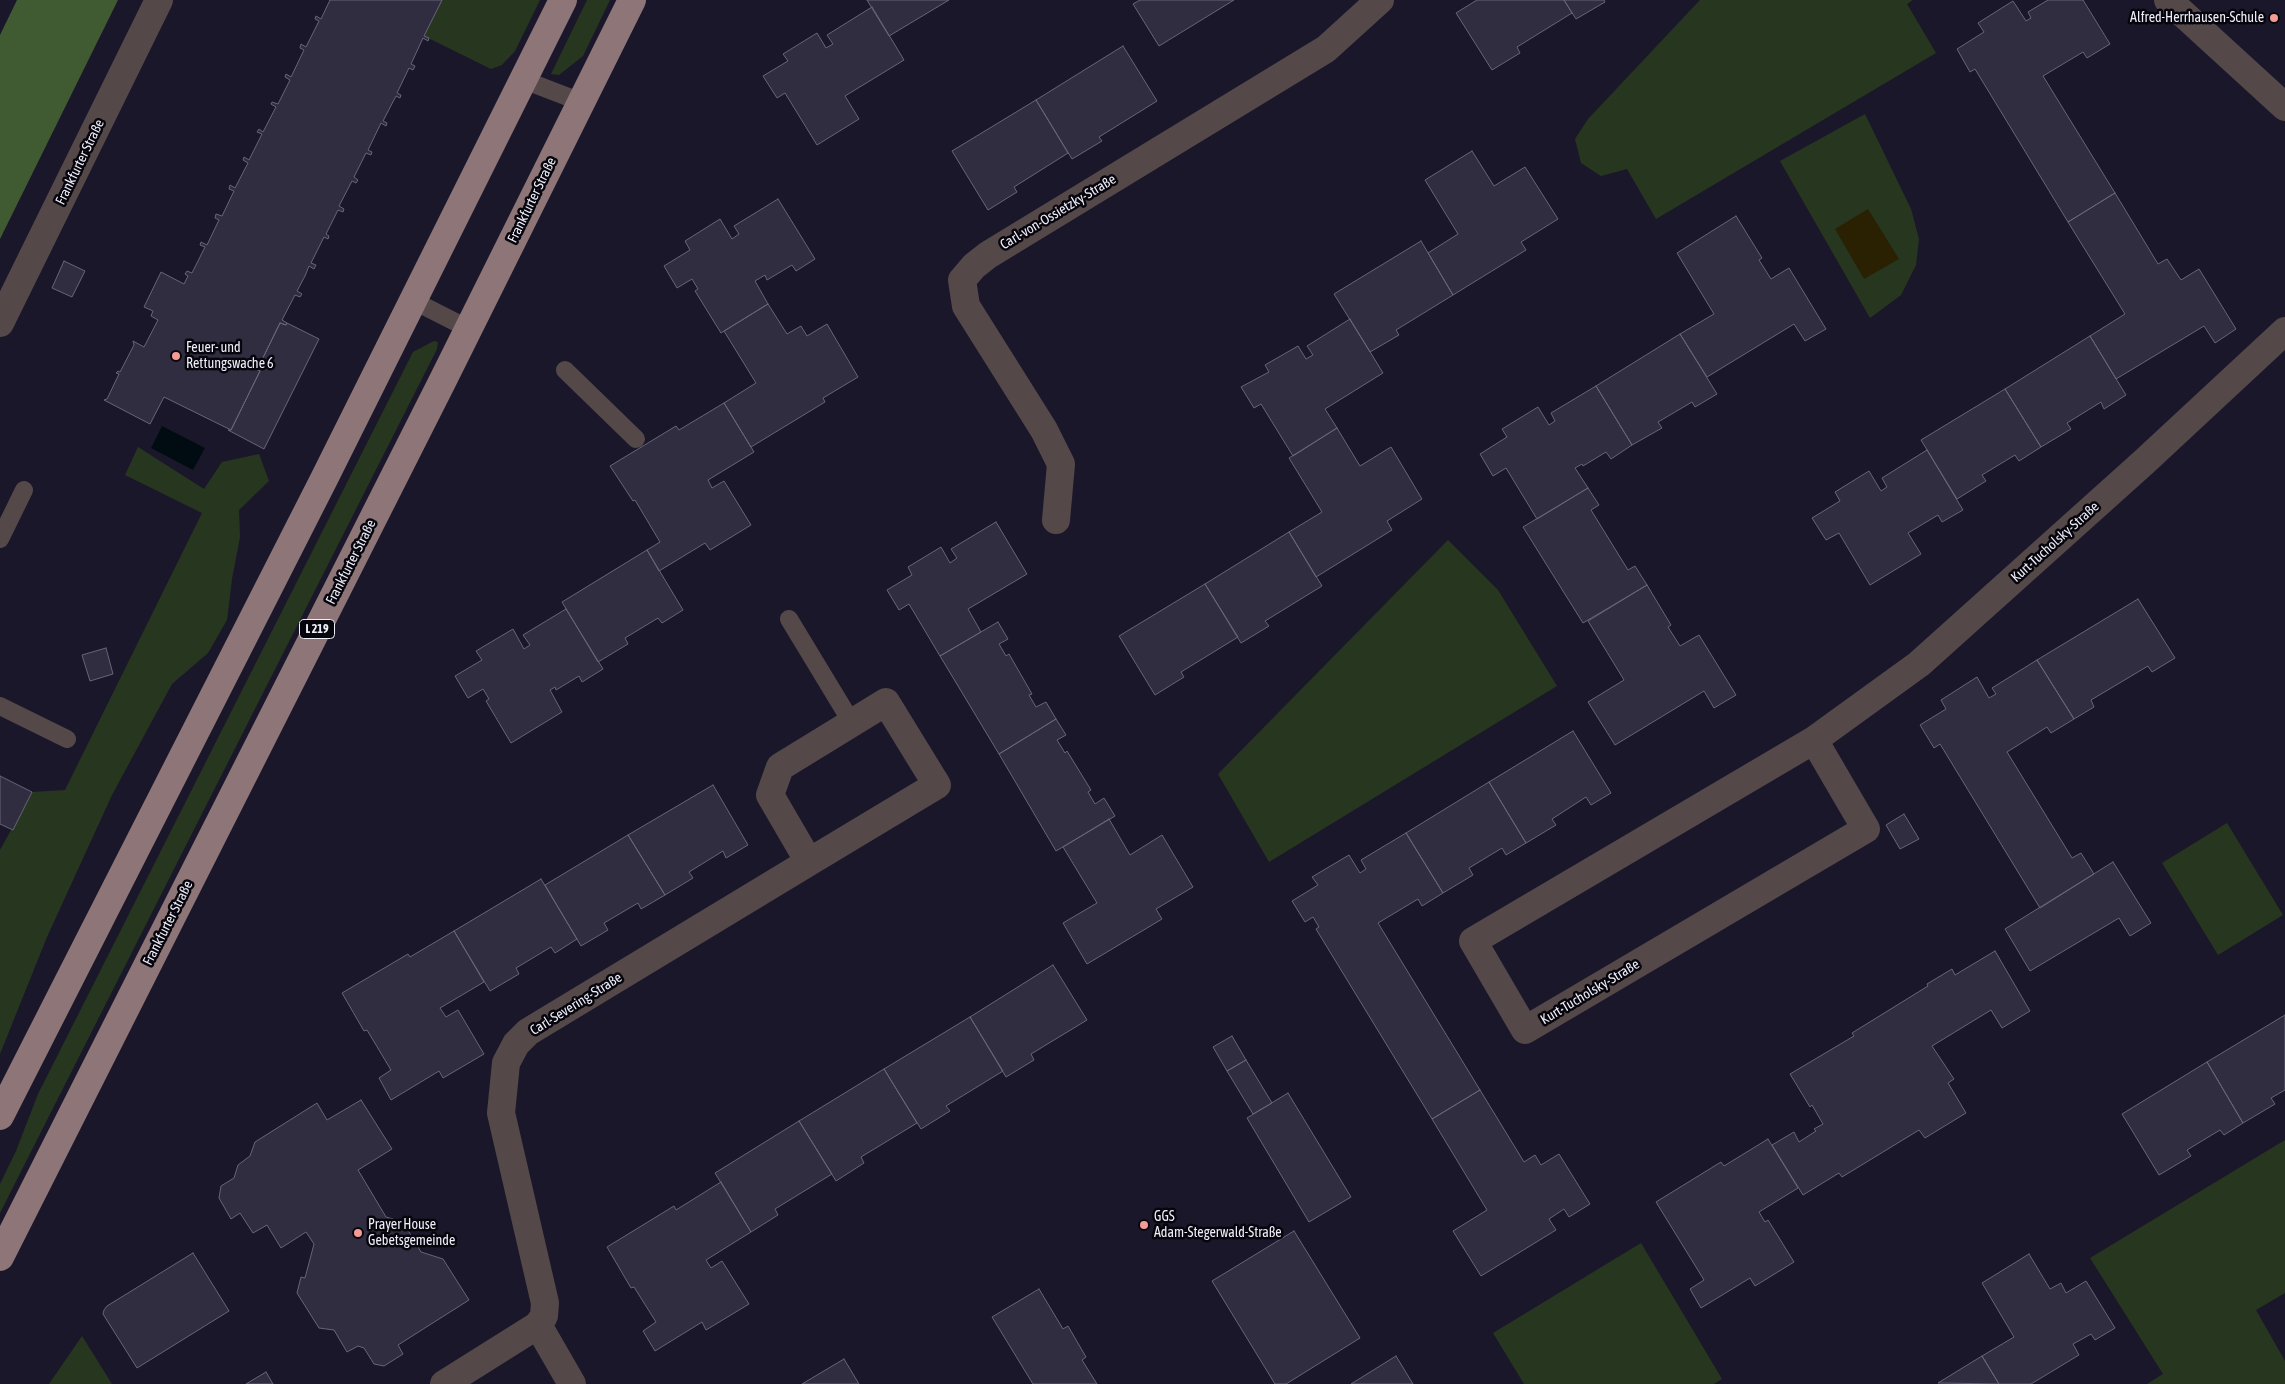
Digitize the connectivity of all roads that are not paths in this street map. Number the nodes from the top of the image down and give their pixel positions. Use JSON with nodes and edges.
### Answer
{"nodes":[{"id":1,"x":159,"y":0,"type":"edge"},
{"id":2,"x":563,"y":0,"type":"edge"},
{"id":3,"x":632,"y":0,"type":"edge"},
{"id":4,"x":1380,"y":0,"type":"edge"},
{"id":5,"x":2168,"y":0,"type":"edge"},
{"id":6,"x":524,"y":80,"type":"junction"},
{"id":7,"x":581,"y":102,"type":"junction"},
{"id":8,"x":2285,"y":107,"type":"edge"},
{"id":9,"x":412,"y":300,"type":"junction"},
{"id":10,"x":0,"y":323,"type":"edge"},
{"id":11,"x":469,"y":329,"type":"junction"},
{"id":12,"x":2285,"y":331,"type":"edge"},
{"id":13,"x":565,"y":370,"type":"dead end"},
{"id":14,"x":636,"y":439,"type":"dead end"},
{"id":15,"x":24,"y":490,"type":"dead end"},
{"id":16,"x":1056,"y":520,"type":"dead end"},
{"id":17,"x":0,"y":539,"type":"edge"},
{"id":18,"x":789,"y":619,"type":"dead end"},
{"id":19,"x":0,"y":706,"type":"edge"},
{"id":20,"x":852,"y":723,"type":"junction"},
{"id":21,"x":67,"y":740,"type":"dead end"},
{"id":22,"x":1814,"y":740,"type":"junction"},
{"id":23,"x":810,"y":862,"type":"junction"},
{"id":24,"x":0,"y":1116,"type":"edge"},
{"id":25,"x":0,"y":1257,"type":"edge"},
{"id":26,"x":538,"y":1326,"type":"junction"},
{"id":27,"x":444,"y":1384,"type":"edge"},
{"id":28,"x":572,"y":1384,"type":"edge"}],
"edges":[{"from":1,"to":10,"type":"street","name":"Frankfurter Straße"},
{"from":2,"to":6,"type":"main road"},
{"from":3,"to":7,"type":"main road","name":"Frankfurter Straße","number":"L 219"},
{"from":4,"to":16,"type":"street","name":"Carl-von-Ossietzky-Straße"},
{"from":5,"to":8,"type":"street"},
{"from":6,"to":7,"type":"lane"},
{"from":6,"to":9,"type":"main road"},
{"from":7,"to":11,"type":"main road","name":"Frankfurter Straße","number":"L 219"},
{"from":9,"to":11,"type":"lane"},
{"from":9,"to":24,"type":"main road"},
{"from":11,"to":25,"type":"main road","name":"Frankfurter Straße","number":"L 219"},
{"from":12,"to":22,"type":"street","name":"Kurt-Tucholsky-Straße"},
{"from":13,"to":14,"type":"lane"},
{"from":15,"to":17,"type":"lane"},
{"from":18,"to":20,"type":"lane"},
{"from":19,"to":21,"type":"lane"},
{"from":20,"to":23,"type":"street","name":"Carl-Severing-Straße"},
{"from":20,"to":23,"type":"street","name":"Carl-Severing-Straße"},
{"from":22,"to":22,"type":"street","name":"Kurt-Tucholsky-Straße"},
{"from":23,"to":26,"type":"street","name":"Carl-Severing-Straße"},
{"from":26,"to":27,"type":"street"},
{"from":26,"to":28,"type":"street"}]}
